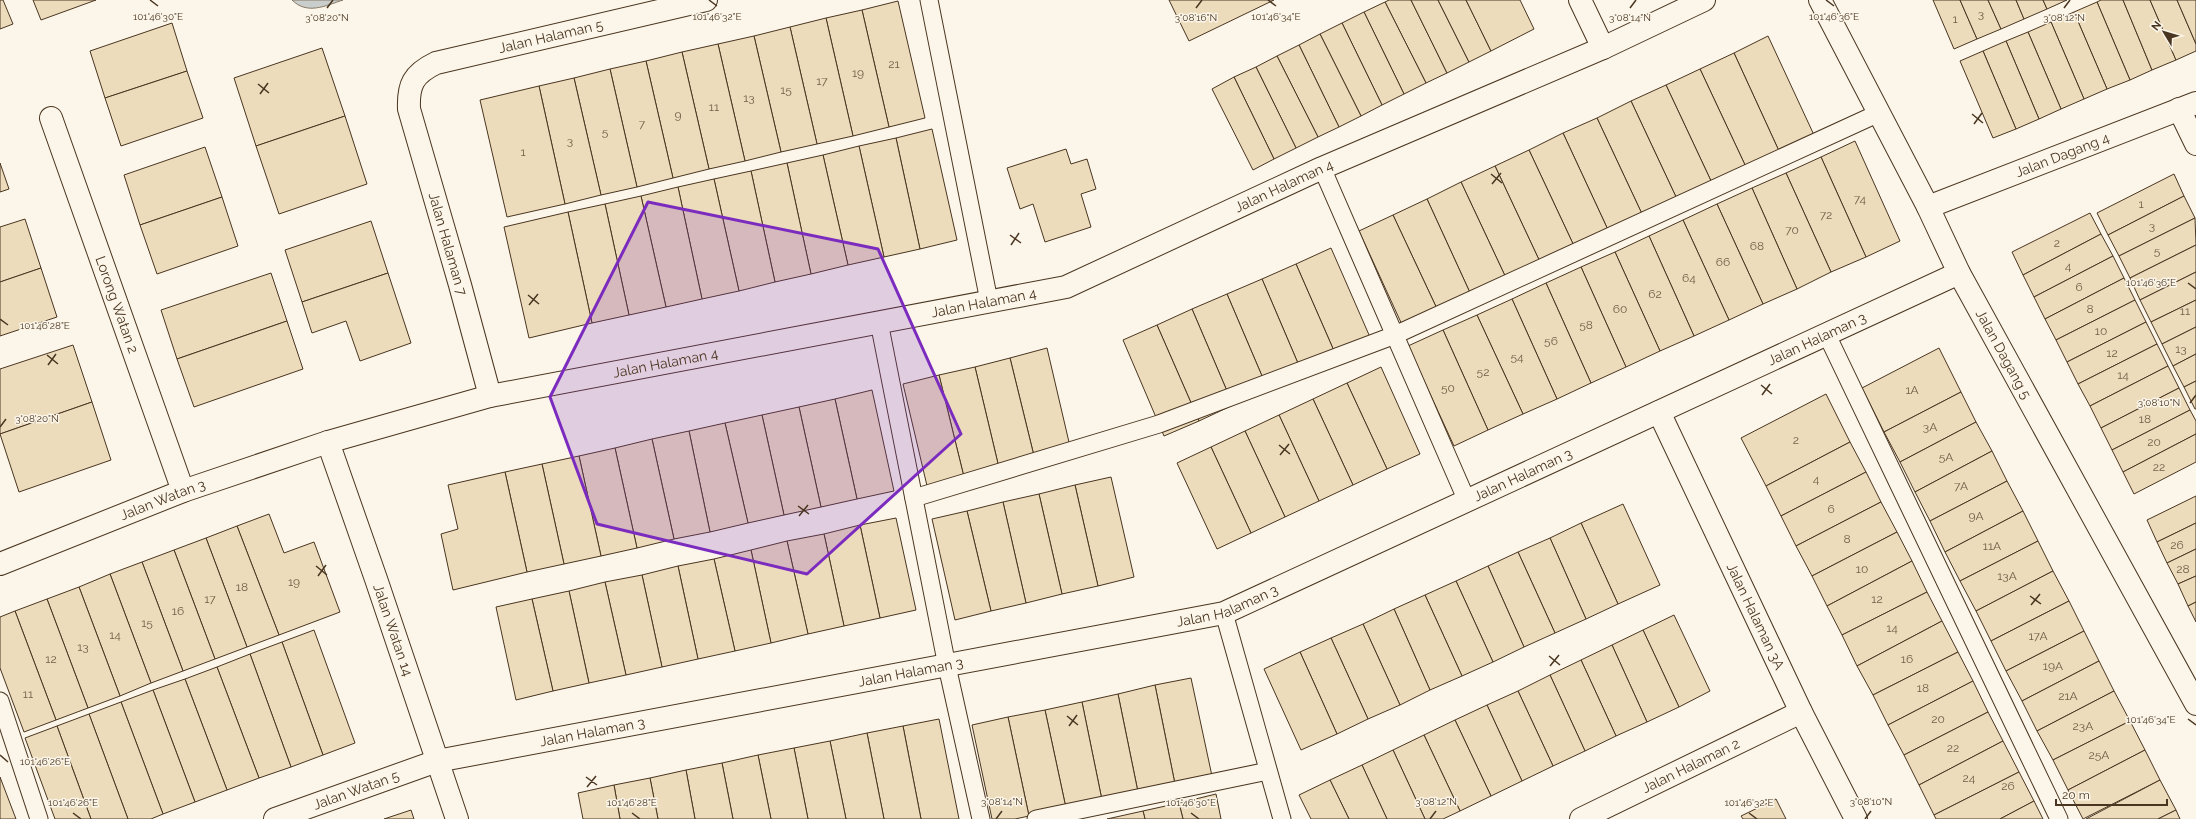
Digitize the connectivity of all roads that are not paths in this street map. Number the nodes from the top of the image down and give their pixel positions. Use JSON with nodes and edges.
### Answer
{"nodes":[{"id":1,"x":706,"y":0,"type":"edge"},
{"id":2,"x":930,"y":0,"type":"edge"},
{"id":3,"x":1580,"y":0,"type":"edge"},
{"id":4,"x":1704,"y":0,"type":"edge"},
{"id":5,"x":1820,"y":0,"type":"edge"},
{"id":6,"x":1603,"y":48,"type":"junction"},
{"id":7,"x":408,"y":92,"type":"joint"},
{"id":8,"x":2188,"y":106,"type":"edge"},
{"id":9,"x":1879,"y":113,"type":"junction"},
{"id":10,"x":51,"y":118,"type":"dead end"},
{"id":11,"x":2196,"y":144,"type":"edge"},
{"id":12,"x":1322,"y":168,"type":"junction"},
{"id":13,"x":1928,"y":207,"type":"junction"},
{"id":14,"x":1959,"y":272,"type":"junction"},
{"id":15,"x":989,"y":301,"type":"junction"},
{"id":16,"x":879,"y":322,"type":"junction"},
{"id":17,"x":1395,"y":335,"type":"junction"},
{"id":18,"x":1827,"y":335,"type":"junction"},
{"id":19,"x":490,"y":396,"type":"junction"},
{"id":20,"x":1659,"y":412,"type":"junction"},
{"id":21,"x":328,"y":442,"type":"junction"},
{"id":22,"x":183,"y":491,"type":"junction"},
{"id":23,"x":914,"y":498,"type":"junction"},
{"id":24,"x":1467,"y":501,"type":"junction"},
{"id":25,"x":0,"y":564,"type":"edge"},
{"id":26,"x":1224,"y":612,"type":"junction"},
{"id":27,"x":947,"y":666,"type":"junction"},
{"id":28,"x":0,"y":701,"type":"edge"},
{"id":29,"x":2196,"y":704,"type":"edge"},
{"id":30,"x":1801,"y":712,"type":"junction"},
{"id":31,"x":437,"y":760,"type":"junction"},
{"id":32,"x":1268,"y":771,"type":"junction"},
{"id":33,"x":39,"y":819,"type":"edge"},
{"id":34,"x":275,"y":819,"type":"edge"},
{"id":35,"x":457,"y":819,"type":"edge"},
{"id":36,"x":981,"y":819,"type":"edge"},
{"id":37,"x":1036,"y":819,"type":"edge"},
{"id":38,"x":1282,"y":819,"type":"edge"},
{"id":39,"x":1581,"y":819,"type":"edge"},
{"id":40,"x":1856,"y":819,"type":"edge"},
{"id":41,"x":2059,"y":819,"type":"edge"}],
"edges":[{"from":1,"to":7,"type":"street","name":"Jalan Halaman 5"},
{"from":2,"to":15,"type":"lane"},
{"from":3,"to":6,"type":"street"},
{"from":4,"to":6,"type":"street","name":"Jalan Halaman 4"},
{"from":5,"to":9,"type":"street","name":"Jalan Dagang 5"},
{"from":6,"to":12,"type":"street","name":"Jalan Halaman 4"},
{"from":7,"to":19,"type":"street","name":"Jalan Halaman 7"},
{"from":8,"to":11,"type":"street"},
{"from":8,"to":13,"type":"street","name":"Jalan Dagang 4"},
{"from":9,"to":13,"type":"street","name":"Jalan Dagang 5"},
{"from":9,"to":17,"type":"lane"},
{"from":10,"to":22,"type":"street","name":"Lorong Watan 2"},
{"from":12,"to":15,"type":"street","name":"Jalan Halaman 4"},
{"from":12,"to":17,"type":"lane"},
{"from":13,"to":14,"type":"street","name":"Jalan Dagang 5"},
{"from":14,"to":18,"type":"street","name":"Jalan Halaman 3"},
{"from":14,"to":29,"type":"street","name":"Jalan Dagang 5"},
{"from":15,"to":16,"type":"street","name":"Jalan Halaman 4"},
{"from":16,"to":19,"type":"street","name":"Jalan Halaman 4"},
{"from":16,"to":23,"type":"lane"},
{"from":17,"to":23,"type":"lane"},
{"from":17,"to":24,"type":"lane"},
{"from":18,"to":20,"type":"street","name":"Jalan Halaman 3"},
{"from":18,"to":41,"type":"lane"},
{"from":19,"to":21,"type":"street","name":"Jalan Halaman 4"},
{"from":20,"to":24,"type":"street","name":"Jalan Halaman 3"},
{"from":20,"to":30,"type":"street","name":"Jalan Halaman 3A"},
{"from":21,"to":22,"type":"street","name":"Jalan Watan 3"},
{"from":21,"to":31,"type":"street","name":"Jalan Watan 14"},
{"from":22,"to":25,"type":"street","name":"Jalan Watan 3"},
{"from":23,"to":27,"type":"lane"},
{"from":24,"to":26,"type":"street","name":"Jalan Halaman 3"},
{"from":26,"to":27,"type":"street","name":"Jalan Halaman 3"},
{"from":26,"to":32,"type":"lane"},
{"from":27,"to":31,"type":"street","name":"Jalan Halaman 3"},
{"from":27,"to":36,"type":"lane"},
{"from":28,"to":33,"type":"lane"},
{"from":30,"to":39,"type":"street","name":"Jalan Halaman 2"},
{"from":30,"to":40,"type":"street","name":"Jalan Halaman 3A"},
{"from":31,"to":34,"type":"street","name":"Jalan Watan 5"},
{"from":31,"to":35,"type":"street","name":"Jalan Watan 14"},
{"from":32,"to":37,"type":"lane"},
{"from":32,"to":38,"type":"lane"}]}
